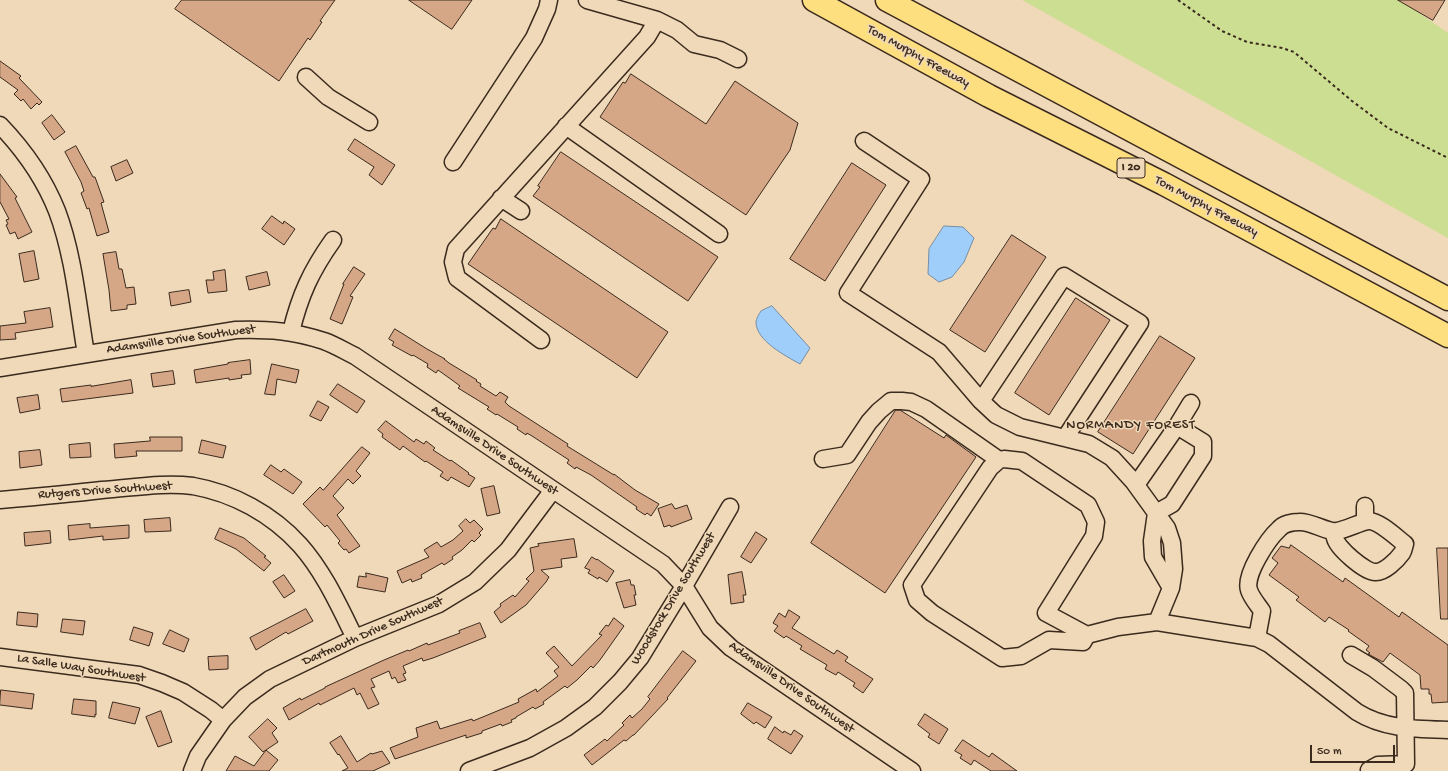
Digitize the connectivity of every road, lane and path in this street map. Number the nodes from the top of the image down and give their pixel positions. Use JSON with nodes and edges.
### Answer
{"nodes":[{"id":1,"x":548,"y":0,"type":"edge"},
{"id":2,"x":587,"y":0,"type":"edge"},
{"id":3,"x":814,"y":0,"type":"edge"},
{"id":4,"x":887,"y":0,"type":"edge"},
{"id":5,"x":1178,"y":0,"type":"edge"},
{"id":6,"x":657,"y":20,"type":"junction"},
{"id":7,"x":738,"y":59,"type":"dead end"},
{"id":8,"x":306,"y":76,"type":"dead end"},
{"id":9,"x":369,"y":122,"type":"dead end"},
{"id":10,"x":0,"y":125,"type":"edge"},
{"id":11,"x":566,"y":126,"type":"junction"},
{"id":12,"x":864,"y":142,"type":"dead end"},
{"id":13,"x":1448,"y":158,"type":"edge"},
{"id":14,"x":453,"y":162,"type":"dead end"},
{"id":15,"x":501,"y":198,"type":"junction"},
{"id":16,"x":521,"y":211,"type":"dead end"},
{"id":17,"x":719,"y":234,"type":"dead end"},
{"id":18,"x":333,"y":240,"type":"dead end"},
{"id":19,"x":1448,"y":298,"type":"edge"},
{"id":20,"x":291,"y":332,"type":"junction"},
{"id":21,"x":1448,"y":336,"type":"edge"},
{"id":22,"x":541,"y":340,"type":"dead end"},
{"id":23,"x":86,"y":354,"type":"junction"},
{"id":24,"x":0,"y":368,"type":"edge"},
{"id":25,"x":981,"y":401,"type":"junction"},
{"id":26,"x":1191,"y":403,"type":"dead end"},
{"id":27,"x":1177,"y":426,"type":"junction"},
{"id":28,"x":1066,"y":438,"type":"junction"},
{"id":29,"x":823,"y":459,"type":"dead end"},
{"id":30,"x":999,"y":460,"type":"junction"},
{"id":31,"x":1136,"y":485,"type":"junction"},
{"id":32,"x":553,"y":490,"type":"junction"},
{"id":33,"x":0,"y":500,"type":"edge"},
{"id":34,"x":1364,"y":506,"type":"dead end"},
{"id":35,"x":730,"y":507,"type":"dead end"},
{"id":36,"x":1156,"y":512,"type":"junction"},
{"id":37,"x":1366,"y":522,"type":"junction"},
{"id":38,"x":1335,"y":532,"type":"junction"},
{"id":39,"x":1152,"y":541,"type":"junction"},
{"id":40,"x":1172,"y":543,"type":"junction"},
{"id":41,"x":684,"y":586,"type":"junction"},
{"id":42,"x":1171,"y":588,"type":"junction"},
{"id":43,"x":1157,"y":622,"type":"junction"},
{"id":44,"x":1087,"y":635,"type":"junction"},
{"id":45,"x":355,"y":638,"type":"junction"},
{"id":46,"x":1257,"y":638,"type":"junction"},
{"id":47,"x":1351,"y":655,"type":"dead end"},
{"id":48,"x":0,"y":657,"type":"edge"},
{"id":49,"x":223,"y":720,"type":"junction"},
{"id":50,"x":1406,"y":728,"type":"junction"},
{"id":51,"x":1448,"y":730,"type":"edge"},
{"id":52,"x":1369,"y":770,"type":"dead end"},
{"id":53,"x":192,"y":771,"type":"edge"},
{"id":54,"x":469,"y":771,"type":"edge"},
{"id":55,"x":912,"y":771,"type":"edge"}],
"edges":[{"from":1,"to":14,"type":"street"},
{"from":2,"to":6,"type":"street"},
{"from":3,"to":21,"type":"highway","name":"Tom Murphy Freeway","number":"I 20"},
{"from":4,"to":19,"type":"highway","number":"I 20"},
{"from":5,"to":13,"type":"path"},
{"from":6,"to":7,"type":"street"},
{"from":6,"to":11,"type":"street"},
{"from":8,"to":9,"type":"street"},
{"from":10,"to":23,"type":"street"},
{"from":11,"to":15,"type":"street"},
{"from":11,"to":17,"type":"street"},
{"from":12,"to":25,"type":"street"},
{"from":15,"to":16,"type":"street"},
{"from":15,"to":22,"type":"street"},
{"from":18,"to":20,"type":"street"},
{"from":20,"to":23,"type":"street","name":"Adamsville Drive Southwest"},
{"from":20,"to":32,"type":"street","name":"Adamsville Drive Southwest"},
{"from":23,"to":24,"type":"street","name":"Adamsville Drive Southwest"},
{"from":25,"to":28,"type":"street"},
{"from":25,"to":28,"type":"street"},
{"from":26,"to":27,"type":"street"},
{"from":27,"to":31,"type":"street"},
{"from":27,"to":36,"type":"street"},
{"from":28,"to":31,"type":"street"},
{"from":29,"to":30,"type":"street"},
{"from":30,"to":44,"type":"street"},
{"from":30,"to":44,"type":"street"},
{"from":31,"to":36,"type":"street"},
{"from":32,"to":41,"type":"street","name":"Adamsville Drive Southwest"},
{"from":32,"to":45,"type":"street","name":"Dartmouth Drive Southwest"},
{"from":33,"to":45,"type":"street","name":"Rutgers Drive Southwest"},
{"from":34,"to":37,"type":"street"},
{"from":35,"to":41,"type":"street","name":"Woodstock Drive Southwest"},
{"from":36,"to":39,"type":"street"},
{"from":36,"to":40,"type":"street"},
{"from":37,"to":38,"type":"street"},
{"from":37,"to":38,"type":"street"},
{"from":38,"to":46,"type":"street"},
{"from":39,"to":40,"type":"street"},
{"from":39,"to":42,"type":"street"},
{"from":40,"to":42,"type":"street"},
{"from":41,"to":54,"type":"street","name":"Woodstock Drive Southwest"},
{"from":41,"to":55,"type":"street","name":"Adamsville Drive Southwest"},
{"from":42,"to":43,"type":"street"},
{"from":43,"to":44,"type":"street"},
{"from":43,"to":46,"type":"street"},
{"from":45,"to":49,"type":"street","name":"Dartmouth Drive Southwest"},
{"from":46,"to":50,"type":"street"},
{"from":47,"to":50,"type":"street"},
{"from":48,"to":49,"type":"street","name":"La Salle Way Southwest"},
{"from":49,"to":53,"type":"street","name":"Dartmouth Drive Southwest"},
{"from":50,"to":51,"type":"street"},
{"from":50,"to":52,"type":"street"}]}
